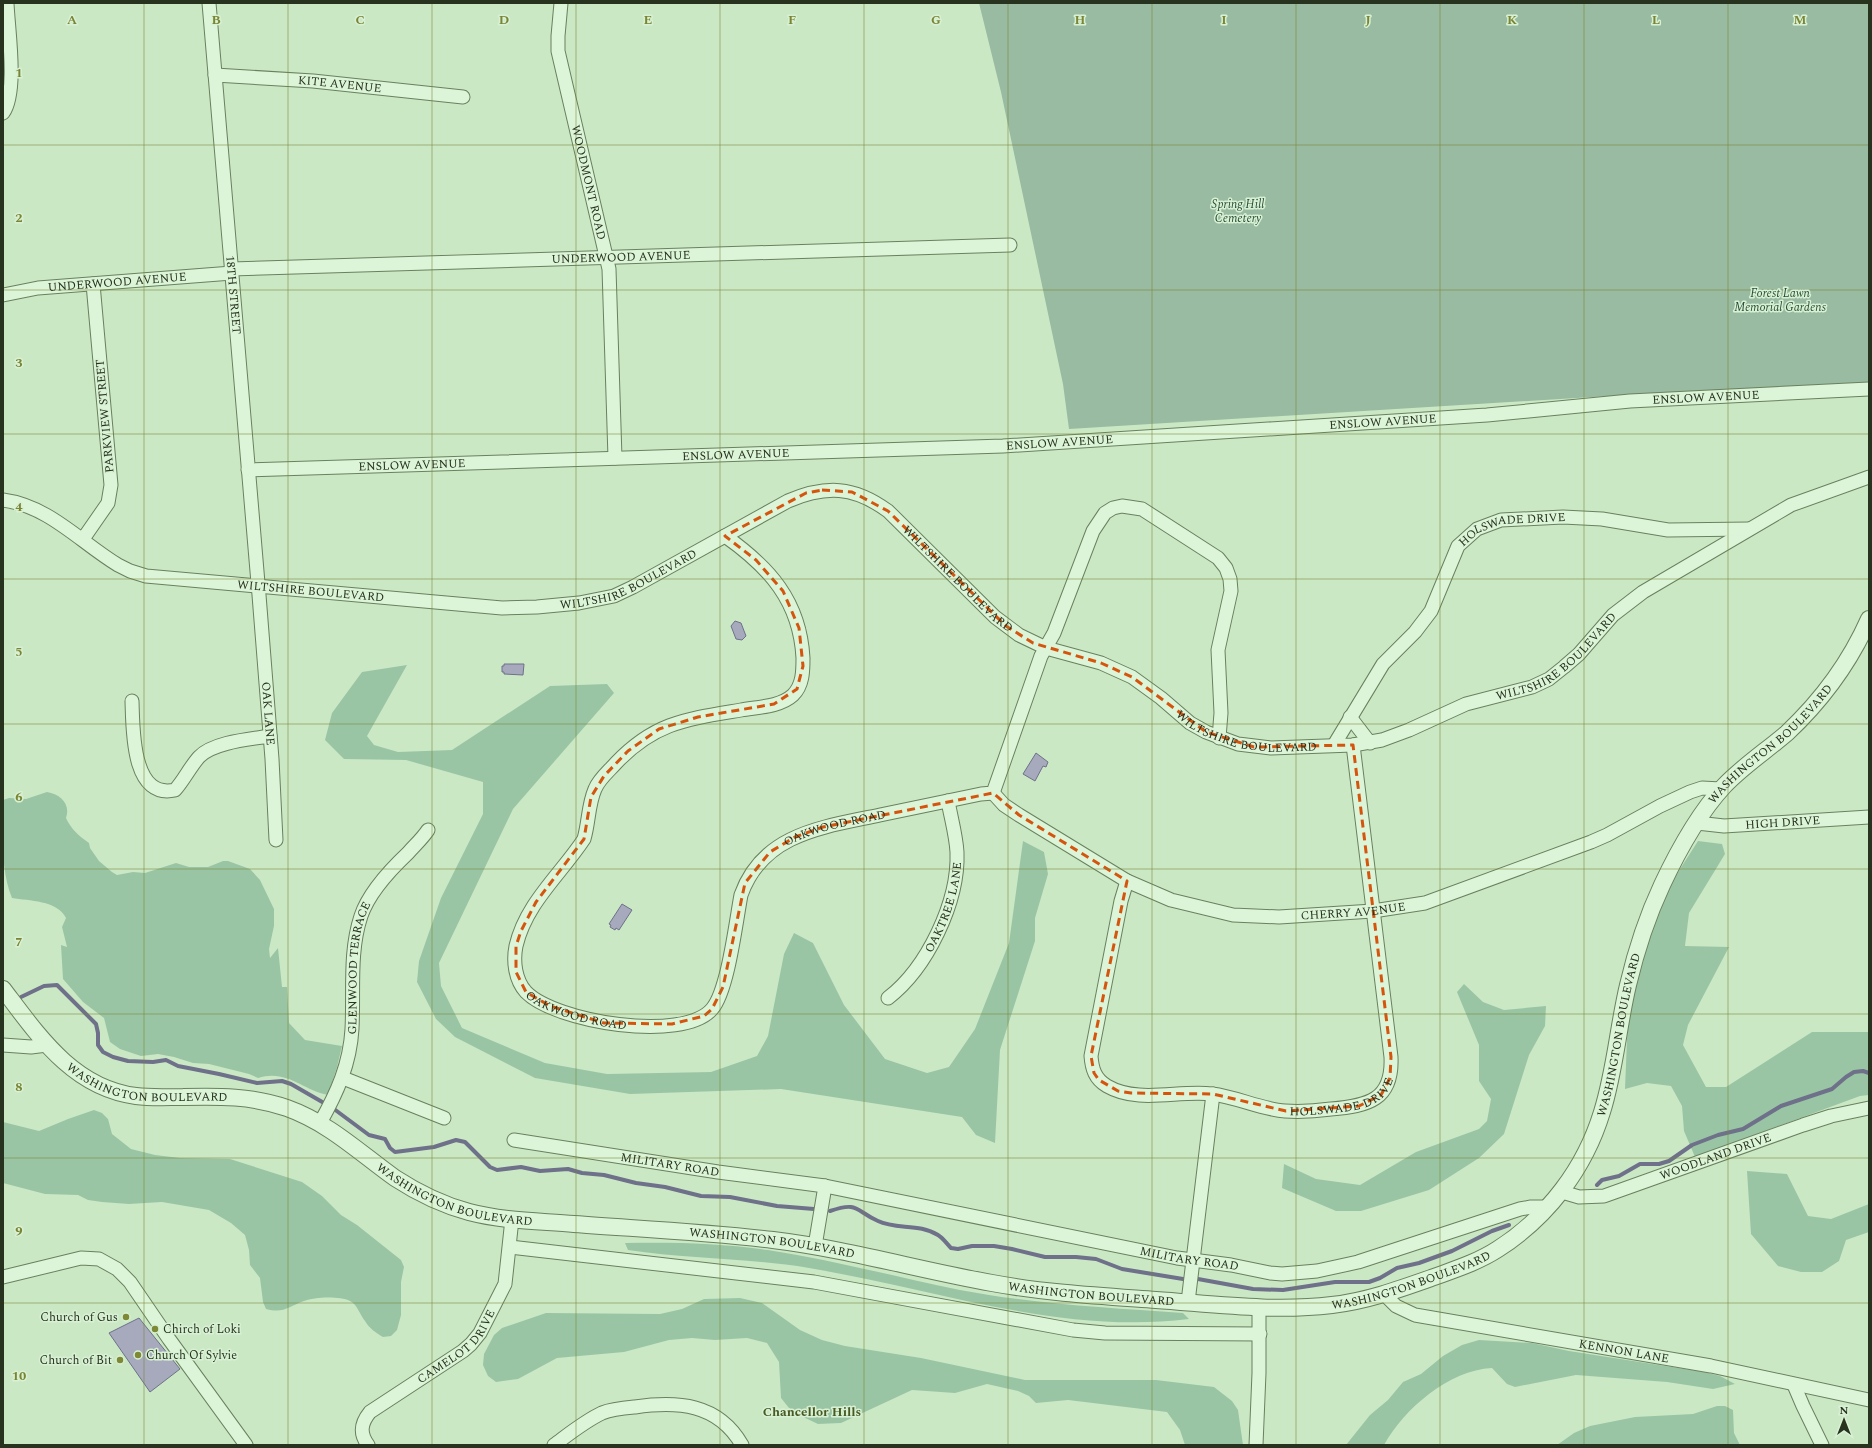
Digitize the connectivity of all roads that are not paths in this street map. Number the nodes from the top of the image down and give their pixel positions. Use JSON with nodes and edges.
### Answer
{"nodes":[{"id":1,"x":6,"y":3,"type":"edge"},
{"id":2,"x":209,"y":3,"type":"edge"},
{"id":3,"x":561,"y":3,"type":"edge"},
{"id":4,"x":215,"y":75,"type":"junction"},
{"id":5,"x":463,"y":97,"type":"dead end"},
{"id":6,"x":3,"y":113,"type":"edge"},
{"id":7,"x":1010,"y":245,"type":"dead end"},
{"id":8,"x":607,"y":258,"type":"junction"},
{"id":9,"x":232,"y":271,"type":"junction"},
{"id":10,"x":93,"y":284,"type":"junction"},
{"id":11,"x":3,"y":296,"type":"edge"},
{"id":12,"x":1869,"y":389,"type":"edge"},
{"id":13,"x":615,"y":458,"type":"junction"},
{"id":14,"x":248,"y":470,"type":"junction"},
{"id":15,"x":1869,"y":477,"type":"edge"},
{"id":16,"x":3,"y":500,"type":"edge"},
{"id":17,"x":1749,"y":529,"type":"junction"},
{"id":18,"x":725,"y":536,"type":"junction"},
{"id":19,"x":83,"y":539,"type":"junction"},
{"id":20,"x":259,"y":586,"type":"junction"},
{"id":21,"x":1868,"y":625,"type":"edge"},
{"id":22,"x":1046,"y":648,"type":"junction"},
{"id":23,"x":132,"y":701,"type":"dead end"},
{"id":24,"x":1350,"y":717,"type":"junction"},
{"id":25,"x":270,"y":736,"type":"junction"},
{"id":26,"x":1219,"y":738,"type":"junction"},
{"id":27,"x":1370,"y":743,"type":"junction"},
{"id":28,"x":1353,"y":745,"type":"junction"},
{"id":29,"x":1334,"y":746,"type":"junction"},
{"id":30,"x":1721,"y":789,"type":"junction"},
{"id":31,"x":994,"y":794,"type":"junction"},
{"id":32,"x":948,"y":801,"type":"junction"},
{"id":33,"x":1869,"y":817,"type":"edge"},
{"id":34,"x":1697,"y":823,"type":"junction"},
{"id":35,"x":428,"y":830,"type":"dead end"},
{"id":36,"x":276,"y":840,"type":"dead end"},
{"id":37,"x":1127,"y":882,"type":"junction"},
{"id":38,"x":1373,"y":911,"type":"junction"},
{"id":39,"x":3,"y":989,"type":"edge"},
{"id":40,"x":888,"y":998,"type":"dead end"},
{"id":41,"x":3,"y":1045,"type":"edge"},
{"id":42,"x":47,"y":1045,"type":"junction"},
{"id":43,"x":343,"y":1078,"type":"junction"},
{"id":44,"x":1213,"y":1094,"type":"junction"},
{"id":45,"x":1869,"y":1108,"type":"edge"},
{"id":46,"x":444,"y":1118,"type":"dead end"},
{"id":47,"x":320,"y":1123,"type":"junction"},
{"id":48,"x":514,"y":1140,"type":"dead end"},
{"id":49,"x":825,"y":1186,"type":"junction"},
{"id":50,"x":1562,"y":1192,"type":"junction"},
{"id":51,"x":1549,"y":1207,"type":"junction"},
{"id":52,"x":512,"y":1219,"type":"junction"},
{"id":53,"x":814,"y":1246,"type":"junction"},
{"id":54,"x":510,"y":1247,"type":"junction"},
{"id":55,"x":1193,"y":1260,"type":"junction"},
{"id":56,"x":3,"y":1277,"type":"edge"},
{"id":57,"x":1384,"y":1294,"type":"junction"},
{"id":58,"x":1188,"y":1302,"type":"junction"},
{"id":59,"x":1259,"y":1307,"type":"junction"},
{"id":60,"x":1260,"y":1334,"type":"junction"},
{"id":61,"x":1794,"y":1385,"type":"junction"},
{"id":62,"x":1869,"y":1400,"type":"edge"},
{"id":63,"x":246,"y":1445,"type":"edge"},
{"id":64,"x":368,"y":1445,"type":"edge"},
{"id":65,"x":554,"y":1445,"type":"edge"},
{"id":66,"x":742,"y":1445,"type":"edge"},
{"id":67,"x":1256,"y":1445,"type":"edge"},
{"id":68,"x":1822,"y":1445,"type":"edge"}],
"edges":[{"from":1,"to":6,"type":"street"},
{"from":2,"to":4,"type":"street","name":"18TH STREET"},
{"from":3,"to":8,"type":"street","name":"WOODMONT ROAD"},
{"from":4,"to":5,"type":"street","name":"KITE AVENUE"},
{"from":4,"to":9,"type":"street","name":"18TH STREET"},
{"from":7,"to":8,"type":"street","name":"UNDERWOOD AVENUE"},
{"from":8,"to":9,"type":"street","name":"UNDERWOOD AVENUE"},
{"from":8,"to":13,"type":"street","name":"WOODMONT ROAD"},
{"from":9,"to":10,"type":"street","name":"UNDERWOOD AVENUE"},
{"from":9,"to":14,"type":"street","name":"18TH STREET"},
{"from":10,"to":11,"type":"street","name":"UNDERWOOD AVENUE"},
{"from":10,"to":19,"type":"street","name":"PARKVIEW STREET"},
{"from":12,"to":13,"type":"street","name":"ENSLOW AVENUE"},
{"from":13,"to":14,"type":"street","name":"ENSLOW AVENUE"},
{"from":14,"to":20,"type":"street","name":"18TH STREET"},
{"from":15,"to":17,"type":"street","name":"WILTSHIRE BOULEVARD"},
{"from":16,"to":19,"type":"street","name":"WILTSHIRE BOULEVARD"},
{"from":17,"to":24,"type":"street","name":"HOLSWADE DRIVE"},
{"from":17,"to":27,"type":"street","name":"WILTSHIRE BOULEVARD"},
{"from":18,"to":20,"type":"street","name":"WILTSHIRE BOULEVARD"},
{"from":18,"to":22,"type":"street","name":"WILTSHIRE BOULEVARD"},
{"from":18,"to":32,"type":"street","name":"OAKWOOD ROAD"},
{"from":19,"to":20,"type":"street","name":"WILTSHIRE BOULEVARD"},
{"from":20,"to":25,"type":"street","name":"OAK LANE"},
{"from":21,"to":30,"type":"street","name":"WASHINGTON BOULEVARD"},
{"from":22,"to":26,"type":"street","name":"WILTSHIRE BOULEVARD"},
{"from":22,"to":26,"type":"street"},
{"from":22,"to":31,"type":"street"},
{"from":23,"to":25,"type":"street"},
{"from":24,"to":27,"type":"street"},
{"from":24,"to":29,"type":"street","name":"HOLSWADE DRIVE"},
{"from":25,"to":36,"type":"street","name":"OAK LANE"},
{"from":26,"to":29,"type":"street","name":"WILTSHIRE BOULEVARD"},
{"from":27,"to":28,"type":"street","name":"WILTSHIRE BOULEVARD"},
{"from":28,"to":29,"type":"street","name":"WILTSHIRE BOULEVARD"},
{"from":28,"to":38,"type":"street","name":"HOLSWADE DRIVE"},
{"from":30,"to":34,"type":"street","name":"WASHINGTON BOULEVARD"},
{"from":30,"to":38,"type":"street","name":"CHERRY AVENUE"},
{"from":31,"to":32,"type":"street","name":"OAKWOOD ROAD"},
{"from":31,"to":37,"type":"street","name":"CHERRY AVENUE"},
{"from":32,"to":40,"type":"street","name":"OAKTREE LANE"},
{"from":33,"to":34,"type":"street","name":"HIGH DRIVE"},
{"from":34,"to":50,"type":"street","name":"WASHINGTON BOULEVARD"},
{"from":35,"to":43,"type":"street","name":"GLENWOOD TERRACE"},
{"from":37,"to":38,"type":"street","name":"CHERRY AVENUE"},
{"from":37,"to":44,"type":"street","name":"HOLSWADE DRIVE"},
{"from":38,"to":44,"type":"street","name":"HOLSWADE DRIVE"},
{"from":39,"to":42,"type":"street","name":"WASHINGTON BOULEVARD"},
{"from":41,"to":42,"type":"street"},
{"from":42,"to":47,"type":"street","name":"WASHINGTON BOULEVARD"},
{"from":43,"to":46,"type":"street"},
{"from":43,"to":47,"type":"street","name":"GLENWOOD TERRACE"},
{"from":44,"to":55,"type":"street"},
{"from":45,"to":50,"type":"street","name":"WOODLAND DRIVE"},
{"from":47,"to":52,"type":"street","name":"WASHINGTON BOULEVARD"},
{"from":48,"to":49,"type":"street","name":"MILITARY ROAD"},
{"from":49,"to":53,"type":"street"},
{"from":49,"to":55,"type":"street","name":"MILITARY ROAD"},
{"from":50,"to":51,"type":"street","name":"WASHINGTON BOULEVARD"},
{"from":51,"to":55,"type":"street","name":"MILITARY ROAD"},
{"from":51,"to":57,"type":"street","name":"WASHINGTON BOULEVARD"},
{"from":52,"to":53,"type":"street","name":"WASHINGTON BOULEVARD"},
{"from":52,"to":54,"type":"street","name":"CAMELOT DRIVE"},
{"from":53,"to":58,"type":"street","name":"WASHINGTON BOULEVARD"},
{"from":54,"to":60,"type":"street"},
{"from":54,"to":64,"type":"street","name":"CAMELOT DRIVE"},
{"from":55,"to":58,"type":"street"},
{"from":56,"to":63,"type":"street"},
{"from":57,"to":59,"type":"street","name":"WASHINGTON BOULEVARD"},
{"from":57,"to":61,"type":"street","name":"KENNON LANE"},
{"from":58,"to":59,"type":"street","name":"WASHINGTON BOULEVARD"},
{"from":59,"to":60,"type":"street"},
{"from":60,"to":67,"type":"street"},
{"from":61,"to":62,"type":"street","name":"KENNON LANE"},
{"from":61,"to":68,"type":"street"},
{"from":65,"to":66,"type":"street"}]}
